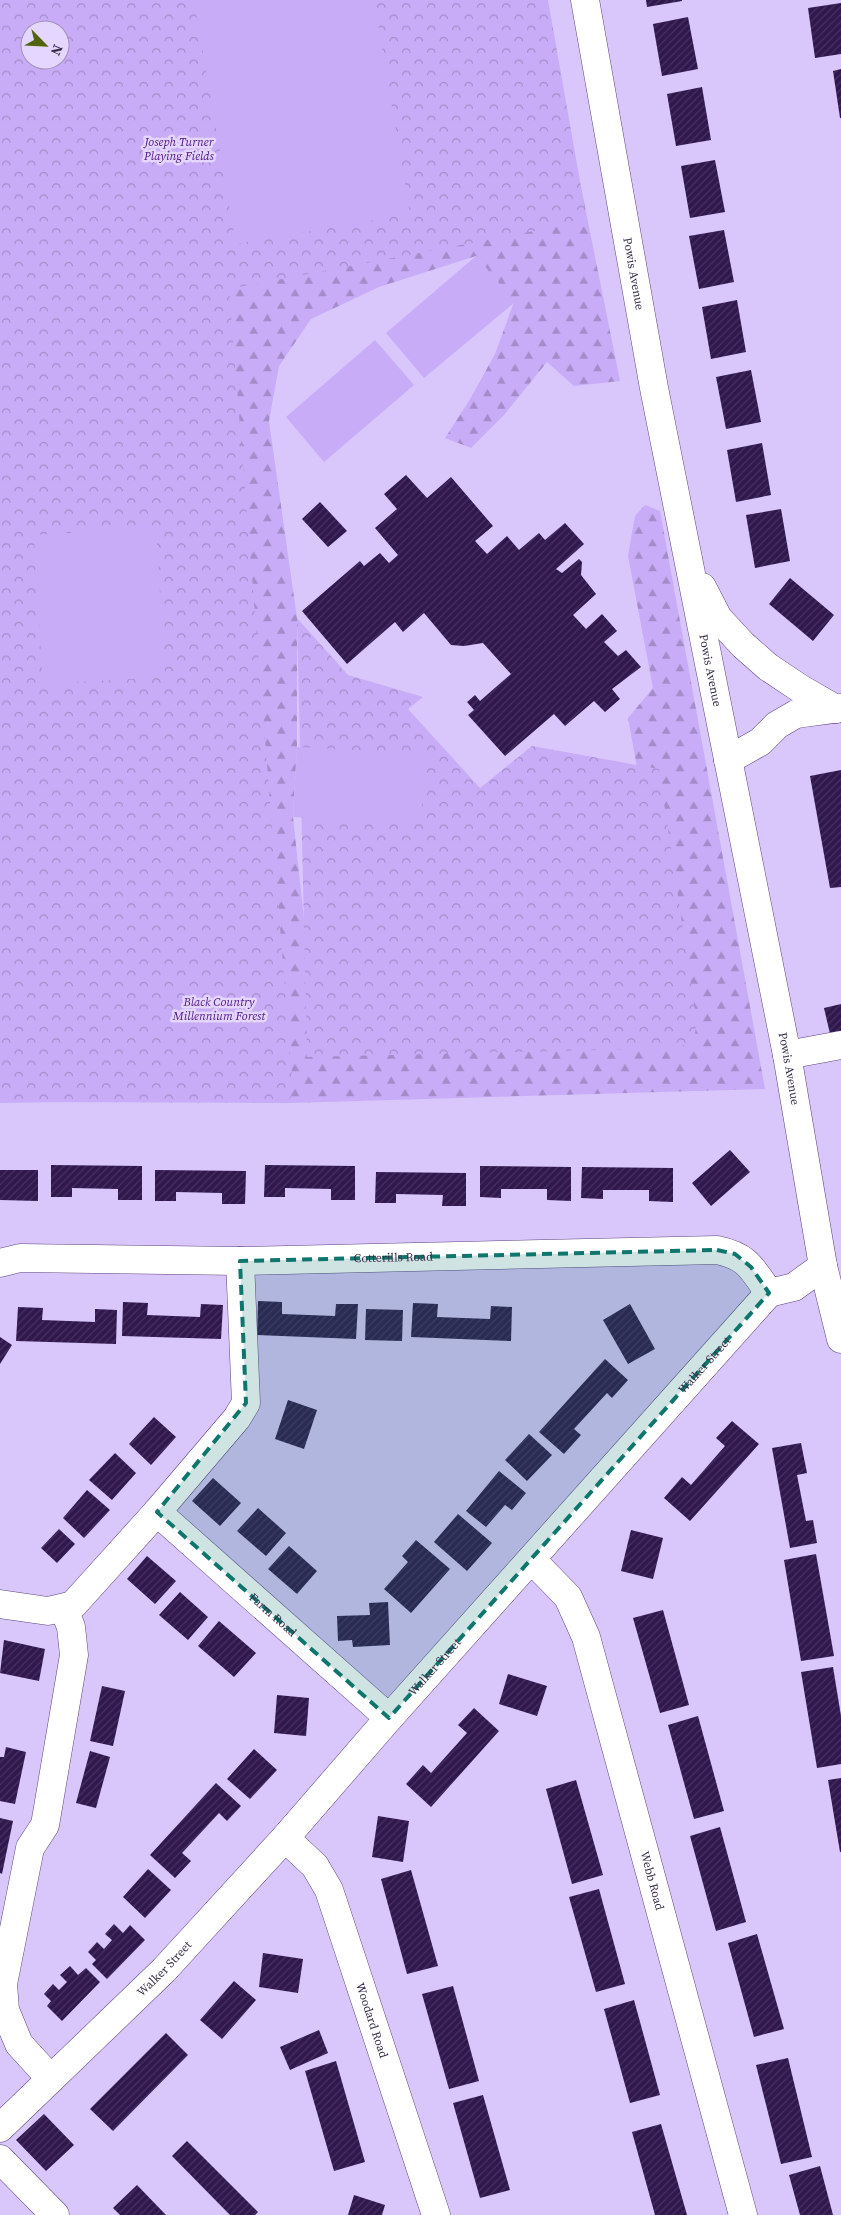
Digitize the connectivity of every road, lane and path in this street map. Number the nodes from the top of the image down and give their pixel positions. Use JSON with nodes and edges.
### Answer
{"nodes":[{"id":1,"x":585,"y":0,"type":"edge"},
{"id":2,"x":686,"y":554,"type":"junction"},
{"id":3,"x":838,"y":708,"type":"edge"},
{"id":4,"x":728,"y":760,"type":"junction"},
{"id":5,"x":841,"y":1044,"type":"edge"},
{"id":6,"x":787,"y":1055,"type":"junction"},
{"id":7,"x":240,"y":1261,"type":"junction"},
{"id":8,"x":0,"y":1263,"type":"edge"},
{"id":9,"x":823,"y":1266,"type":"junction"},
{"id":10,"x":769,"y":1293,"type":"junction"},
{"id":11,"x":841,"y":1339,"type":"edge"},
{"id":12,"x":157,"y":1512,"type":"junction"},
{"id":13,"x":532,"y":1560,"type":"junction"},
{"id":14,"x":0,"y":1604,"type":"edge"},
{"id":15,"x":64,"y":1608,"type":"junction"},
{"id":16,"x":389,"y":1718,"type":"junction"},
{"id":17,"x":285,"y":1838,"type":"junction"},
{"id":18,"x":51,"y":2079,"type":"junction"},
{"id":19,"x":0,"y":2128,"type":"edge"},
{"id":20,"x":0,"y":2159,"type":"edge"},
{"id":21,"x":55,"y":2215,"type":"edge"},
{"id":22,"x":436,"y":2215,"type":"edge"},
{"id":23,"x":743,"y":2215,"type":"edge"}],
"edges":[{"from":1,"to":2,"type":"street","name":"Powis Avenue"},
{"from":2,"to":3,"type":"street"},
{"from":2,"to":4,"type":"street","name":"Powis Avenue"},
{"from":3,"to":4,"type":"street"},
{"from":4,"to":6,"type":"street","name":"Powis Avenue"},
{"from":5,"to":6,"type":"street"},
{"from":6,"to":9,"type":"street","name":"Powis Avenue"},
{"from":7,"to":8,"type":"street","name":"Cotterills Road"},
{"from":7,"to":10,"type":"street","name":"Cotterills Road"},
{"from":7,"to":12,"type":"street"},
{"from":9,"to":10,"type":"street"},
{"from":9,"to":11,"type":"street","name":"Powis Avenue"},
{"from":10,"to":13,"type":"street","name":"Walker Street"},
{"from":12,"to":15,"type":"street"},
{"from":12,"to":16,"type":"street","name":"Farm Road"},
{"from":13,"to":16,"type":"street","name":"Walker Street"},
{"from":13,"to":23,"type":"street","name":"Webb Road"},
{"from":14,"to":15,"type":"street"},
{"from":15,"to":18,"type":"street"},
{"from":16,"to":17,"type":"street","name":"Walker Street"},
{"from":17,"to":18,"type":"street","name":"Walker Street"},
{"from":17,"to":22,"type":"street","name":"Woodard Road"},
{"from":18,"to":19,"type":"street","name":"Walker Street"},
{"from":20,"to":21,"type":"street"}]}
